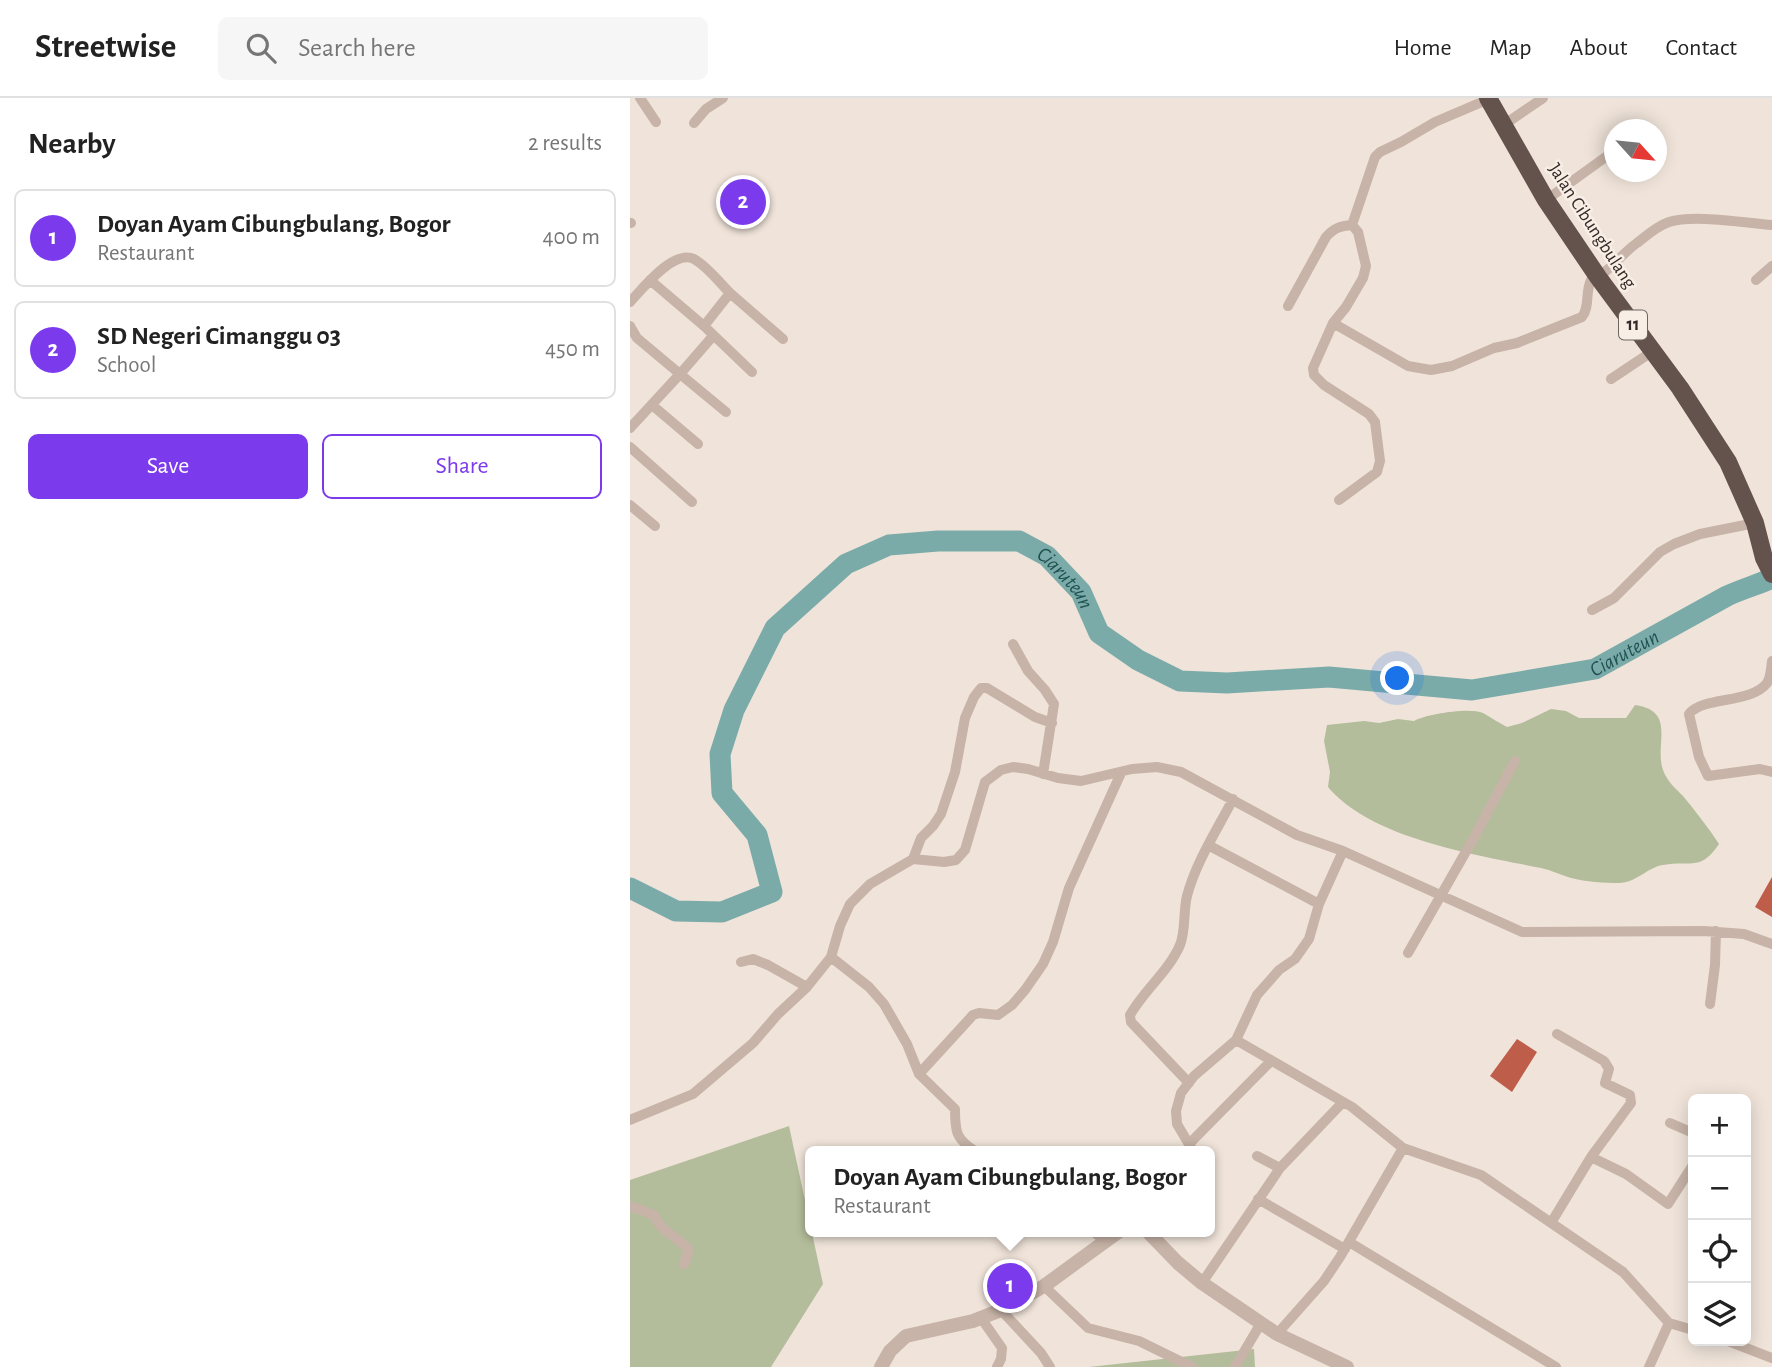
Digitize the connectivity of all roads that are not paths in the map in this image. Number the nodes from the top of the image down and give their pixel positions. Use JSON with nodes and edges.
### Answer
{"nodes":[{"id":1,"x":640,"y":98,"type":"edge"},
{"id":2,"x":723,"y":98,"type":"edge"},
{"id":3,"x":1488,"y":98,"type":"edge"},
{"id":4,"x":1543,"y":98,"type":"edge"},
{"id":5,"x":656,"y":122,"type":"dead end"},
{"id":6,"x":694,"y":123,"type":"dead end"},
{"id":7,"x":1505,"y":124,"type":"junction"},
{"id":8,"x":1604,"y":158,"type":"edge"},
{"id":9,"x":1546,"y":200,"type":"junction"},
{"id":10,"x":1352,"y":225,"type":"junction"},
{"id":11,"x":1772,"y":225,"type":"edge"},
{"id":12,"x":1772,"y":266,"type":"edge"},
{"id":13,"x":1598,"y":277,"type":"junction"},
{"id":14,"x":650,"y":280,"type":"junction"},
{"id":15,"x":1756,"y":280,"type":"dead end"},
{"id":16,"x":730,"y":293,"type":"junction"},
{"id":17,"x":630,"y":302,"type":"edge"},
{"id":18,"x":1288,"y":306,"type":"dead end"},
{"id":19,"x":1333,"y":323,"type":"junction"},
{"id":20,"x":630,"y":326,"type":"edge"},
{"id":21,"x":704,"y":326,"type":"junction"},
{"id":22,"x":713,"y":336,"type":"junction"},
{"id":23,"x":783,"y":339,"type":"dead end"},
{"id":24,"x":633,"y":342,"type":"edge"},
{"id":25,"x":1653,"y":351,"type":"junction"},
{"id":26,"x":752,"y":372,"type":"dead end"},
{"id":27,"x":680,"y":374,"type":"junction"},
{"id":28,"x":1611,"y":379,"type":"dead end"},
{"id":29,"x":652,"y":405,"type":"junction"},
{"id":30,"x":726,"y":412,"type":"dead end"},
{"id":31,"x":630,"y":428,"type":"edge"},
{"id":32,"x":698,"y":444,"type":"dead end"},
{"id":33,"x":630,"y":447,"type":"edge"},
{"id":34,"x":1339,"y":500,"type":"dead end"},
{"id":35,"x":692,"y":502,"type":"dead end"},
{"id":36,"x":630,"y":505,"type":"edge"},
{"id":37,"x":1755,"y":523,"type":"junction"},
{"id":38,"x":655,"y":526,"type":"dead end"},
{"id":39,"x":1768,"y":566,"type":"edge"},
{"id":40,"x":1592,"y":610,"type":"dead end"},
{"id":41,"x":1013,"y":644,"type":"dead end"},
{"id":42,"x":1772,"y":660,"type":"edge"},
{"id":43,"x":1052,"y":723,"type":"junction"},
{"id":44,"x":1515,"y":761,"type":"dead end"},
{"id":45,"x":1772,"y":772,"type":"edge"},
{"id":46,"x":1121,"y":773,"type":"junction"},
{"id":47,"x":1043,"y":774,"type":"junction"},
{"id":48,"x":1233,"y":799,"type":"junction"},
{"id":49,"x":1208,"y":845,"type":"junction"},
{"id":50,"x":1343,"y":851,"type":"junction"},
{"id":51,"x":913,"y":859,"type":"junction"},
{"id":52,"x":1442,"y":897,"type":"junction"},
{"id":53,"x":1320,"y":904,"type":"junction"},
{"id":54,"x":1716,"y":932,"type":"junction"},
{"id":55,"x":1772,"y":944,"type":"edge"},
{"id":56,"x":1408,"y":953,"type":"dead end"},
{"id":57,"x":831,"y":957,"type":"junction"},
{"id":58,"x":741,"y":962,"type":"dead end"},
{"id":59,"x":807,"y":987,"type":"junction"},
{"id":60,"x":1710,"y":1004,"type":"dead end"},
{"id":61,"x":1558,"y":1034,"type":"dead end"},
{"id":62,"x":1236,"y":1040,"type":"junction"},
{"id":63,"x":1271,"y":1061,"type":"junction"},
{"id":64,"x":919,"y":1074,"type":"junction"},
{"id":65,"x":1189,"y":1083,"type":"junction"},
{"id":66,"x":1343,"y":1102,"type":"junction"},
{"id":67,"x":630,"y":1120,"type":"edge"},
{"id":68,"x":1670,"y":1123,"type":"dead end"},
{"id":69,"x":1688,"y":1131,"type":"edge"},
{"id":70,"x":966,"y":1146,"type":"edge"},
{"id":71,"x":1190,"y":1146,"type":"edge"},
{"id":72,"x":1192,"y":1146,"type":"edge"},
{"id":73,"x":1402,"y":1148,"type":"junction"},
{"id":74,"x":1257,"y":1156,"type":"dead end"},
{"id":75,"x":1591,"y":1157,"type":"junction"},
{"id":76,"x":1280,"y":1168,"type":"junction"},
{"id":77,"x":1688,"y":1173,"type":"edge"},
{"id":78,"x":1258,"y":1199,"type":"junction"},
{"id":79,"x":630,"y":1206,"type":"edge"},
{"id":80,"x":1551,"y":1223,"type":"junction"},
{"id":81,"x":1100,"y":1237,"type":"edge"},
{"id":82,"x":1112,"y":1237,"type":"edge"},
{"id":83,"x":1153,"y":1237,"type":"edge"},
{"id":84,"x":1106,"y":1242,"type":"junction"},
{"id":85,"x":1347,"y":1246,"type":"junction"},
{"id":86,"x":684,"y":1264,"type":"dead end"},
{"id":87,"x":1202,"y":1283,"type":"junction"},
{"id":88,"x":1044,"y":1286,"type":"junction"},
{"id":89,"x":1001,"y":1310,"type":"junction"},
{"id":90,"x":981,"y":1318,"type":"junction"},
{"id":91,"x":1261,"y":1323,"type":"junction"},
{"id":92,"x":1669,"y":1323,"type":"junction"},
{"id":93,"x":1688,"y":1329,"type":"edge"},
{"id":94,"x":1276,"y":1334,"type":"junction"},
{"id":95,"x":1741,"y":1346,"type":"edge"},
{"id":96,"x":1772,"y":1358,"type":"edge"},
{"id":97,"x":881,"y":1367,"type":"edge"},
{"id":98,"x":997,"y":1367,"type":"edge"},
{"id":99,"x":1051,"y":1367,"type":"edge"},
{"id":100,"x":1192,"y":1367,"type":"edge"},
{"id":101,"x":1235,"y":1367,"type":"edge"},
{"id":102,"x":1347,"y":1367,"type":"edge"},
{"id":103,"x":1556,"y":1367,"type":"edge"},
{"id":104,"x":1649,"y":1367,"type":"edge"}],
"edges":[{"from":1,"to":5,"type":"street"},
{"from":2,"to":6,"type":"street"},
{"from":3,"to":7,"type":"highway","name":"Jalan Cibungbulang","number":"11"},
{"from":3,"to":10,"type":"street"},
{"from":4,"to":7,"type":"street"},
{"from":7,"to":9,"type":"highway","name":"Jalan Cibungbulang","number":"11"},
{"from":8,"to":9,"type":"street"},
{"from":9,"to":13,"type":"highway","name":"Jalan Cibungbulang","number":"11"},
{"from":10,"to":18,"type":"street"},
{"from":10,"to":19,"type":"street"},
{"from":11,"to":13,"type":"street"},
{"from":12,"to":15,"type":"street"},
{"from":13,"to":19,"type":"street"},
{"from":13,"to":25,"type":"highway","name":"Jalan Cibungbulang","number":"11"},
{"from":14,"to":16,"type":"street"},
{"from":14,"to":17,"type":"street"},
{"from":14,"to":21,"type":"street"},
{"from":16,"to":21,"type":"street"},
{"from":16,"to":23,"type":"street"},
{"from":19,"to":34,"type":"street"},
{"from":20,"to":24,"type":"street"},
{"from":21,"to":22,"type":"street"},
{"from":22,"to":26,"type":"street"},
{"from":22,"to":27,"type":"street"},
{"from":24,"to":27,"type":"street"},
{"from":25,"to":28,"type":"street"},
{"from":25,"to":37,"type":"highway","name":"Jalan Cibungbulang","number":"11"},
{"from":27,"to":29,"type":"street"},
{"from":27,"to":30,"type":"street"},
{"from":29,"to":31,"type":"street"},
{"from":29,"to":32,"type":"street"},
{"from":33,"to":35,"type":"street"},
{"from":36,"to":38,"type":"street"},
{"from":37,"to":39,"type":"highway","name":"Jalan Cibungbulang","number":"11"},
{"from":37,"to":40,"type":"street"},
{"from":41,"to":43,"type":"street"},
{"from":42,"to":45,"type":"street"},
{"from":43,"to":47,"type":"street"},
{"from":43,"to":51,"type":"street"},
{"from":44,"to":52,"type":"street"},
{"from":46,"to":47,"type":"street"},
{"from":46,"to":48,"type":"street"},
{"from":46,"to":64,"type":"street"},
{"from":47,"to":51,"type":"street"},
{"from":48,"to":49,"type":"street"},
{"from":48,"to":50,"type":"street"},
{"from":49,"to":53,"type":"street"},
{"from":49,"to":65,"type":"street"},
{"from":50,"to":52,"type":"street"},
{"from":50,"to":53,"type":"street"},
{"from":51,"to":57,"type":"street"},
{"from":52,"to":54,"type":"street"},
{"from":52,"to":56,"type":"street"},
{"from":53,"to":62,"type":"street"},
{"from":54,"to":55,"type":"street"},
{"from":54,"to":60,"type":"street"},
{"from":57,"to":59,"type":"street"},
{"from":57,"to":64,"type":"street"},
{"from":58,"to":59,"type":"street"},
{"from":59,"to":67,"type":"street"},
{"from":61,"to":75,"type":"street"},
{"from":62,"to":63,"type":"street"},
{"from":62,"to":65,"type":"street"},
{"from":63,"to":66,"type":"street"},
{"from":63,"to":72,"type":"street"},
{"from":64,"to":70,"type":"street"},
{"from":65,"to":71,"type":"street"},
{"from":66,"to":73,"type":"street"},
{"from":66,"to":76,"type":"street"},
{"from":68,"to":69,"type":"street"},
{"from":73,"to":80,"type":"street"},
{"from":73,"to":85,"type":"street"},
{"from":74,"to":76,"type":"street"},
{"from":75,"to":77,"type":"street"},
{"from":75,"to":80,"type":"street"},
{"from":76,"to":78,"type":"street"},
{"from":78,"to":85,"type":"street"},
{"from":78,"to":87,"type":"street"},
{"from":79,"to":86,"type":"street"},
{"from":80,"to":92,"type":"street"},
{"from":81,"to":84,"type":"street"},
{"from":82,"to":84,"type":"street"},
{"from":83,"to":87,"type":"street"},
{"from":84,"to":88,"type":"street"},
{"from":85,"to":94,"type":"street"},
{"from":85,"to":103,"type":"street"},
{"from":87,"to":91,"type":"street"},
{"from":88,"to":89,"type":"street"},
{"from":88,"to":100,"type":"street"},
{"from":89,"to":90,"type":"street"},
{"from":89,"to":99,"type":"street"},
{"from":90,"to":97,"type":"street"},
{"from":90,"to":98,"type":"street"},
{"from":91,"to":94,"type":"street"},
{"from":91,"to":101,"type":"street"},
{"from":92,"to":93,"type":"street"},
{"from":92,"to":104,"type":"street"},
{"from":94,"to":102,"type":"street"},
{"from":95,"to":96,"type":"street"}]}
